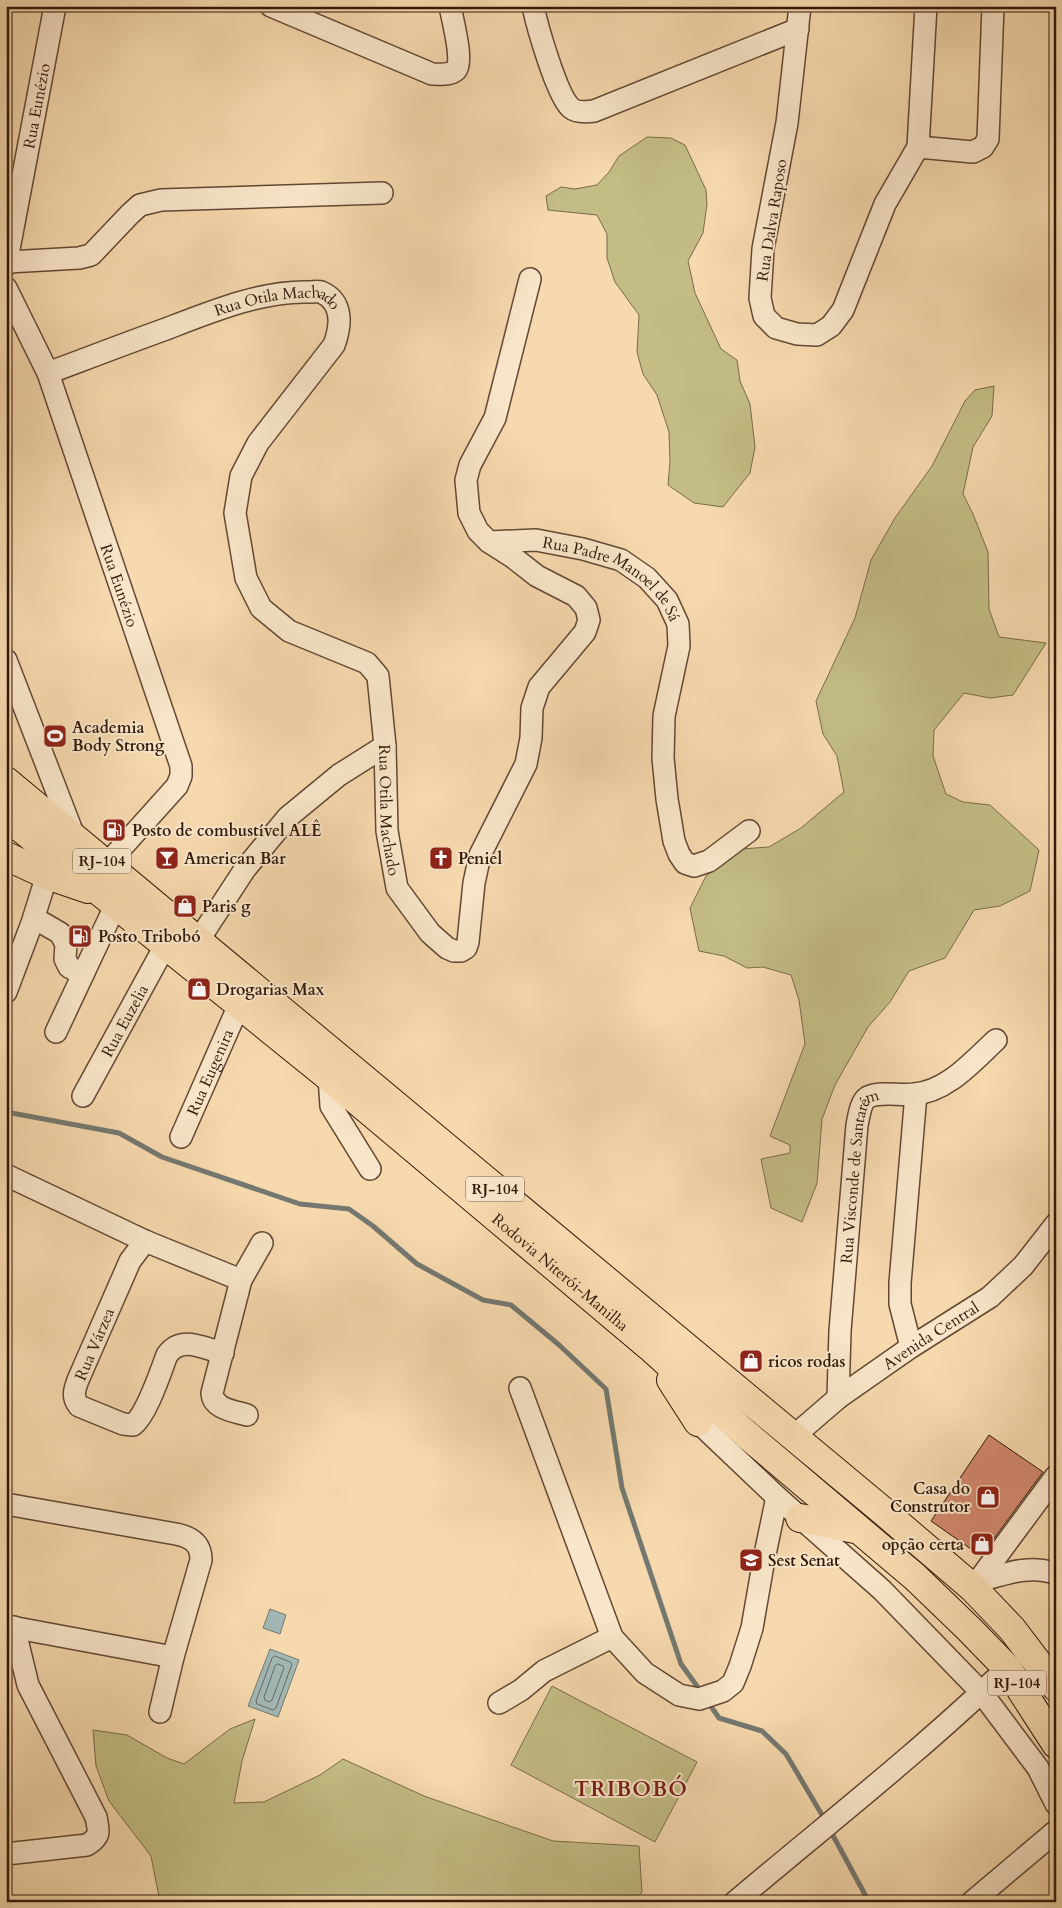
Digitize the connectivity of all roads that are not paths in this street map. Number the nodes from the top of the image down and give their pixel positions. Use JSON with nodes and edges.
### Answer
{"nodes":[{"id":1,"x":55,"y":6,"type":"edge"},
{"id":2,"x":271,"y":6,"type":"edge"},
{"id":3,"x":450,"y":6,"type":"edge"},
{"id":4,"x":533,"y":6,"type":"edge"},
{"id":5,"x":800,"y":6,"type":"edge"},
{"id":6,"x":926,"y":6,"type":"edge"},
{"id":7,"x":993,"y":6,"type":"edge"},
{"id":8,"x":798,"y":29,"type":"junction"},
{"id":9,"x":918,"y":146,"type":"junction"},
{"id":10,"x":382,"y":193,"type":"dead end"},
{"id":11,"x":7,"y":263,"type":"edge"},
{"id":12,"x":530,"y":279,"type":"dead end"},
{"id":13,"x":6,"y":288,"type":"edge"},
{"id":14,"x":48,"y":373,"type":"junction"},
{"id":15,"x":489,"y":542,"type":"junction"},
{"id":16,"x":6,"y":660,"type":"edge"},
{"id":17,"x":385,"y":746,"type":"junction"},
{"id":18,"x":6,"y":781,"type":"edge"},
{"id":19,"x":6,"y":816,"type":"edge"},
{"id":20,"x":749,"y":831,"type":"dead end"},
{"id":21,"x":74,"y":836,"type":"junction"},
{"id":22,"x":6,"y":856,"type":"edge"},
{"id":23,"x":106,"y":865,"type":"junction"},
{"id":24,"x":47,"y":875,"type":"junction"},
{"id":25,"x":111,"y":899,"type":"junction"},
{"id":26,"x":34,"y":918,"type":"junction"},
{"id":27,"x":198,"y":941,"type":"junction"},
{"id":28,"x":166,"y":944,"type":"junction"},
{"id":29,"x":83,"y":974,"type":"junction"},
{"id":30,"x":6,"y":992,"type":"edge"},
{"id":31,"x":239,"y":1006,"type":"junction"},
{"id":32,"x":56,"y":1032,"type":"dead end"},
{"id":33,"x":996,"y":1040,"type":"dead end"},
{"id":34,"x":328,"y":1077,"type":"junction"},
{"id":35,"x":916,"y":1094,"type":"junction"},
{"id":36,"x":83,"y":1096,"type":"dead end"},
{"id":37,"x":181,"y":1137,"type":"dead end"},
{"id":38,"x":370,"y":1169,"type":"dead end"},
{"id":39,"x":6,"y":1175,"type":"edge"},
{"id":40,"x":1056,"y":1224,"type":"edge"},
{"id":41,"x":145,"y":1241,"type":"junction"},
{"id":42,"x":262,"y":1243,"type":"dead end"},
{"id":43,"x":241,"y":1280,"type":"junction"},
{"id":44,"x":650,"y":1347,"type":"junction"},
{"id":45,"x":911,"y":1347,"type":"junction"},
{"id":46,"x":223,"y":1353,"type":"junction"},
{"id":47,"x":520,"y":1388,"type":"dead end"},
{"id":48,"x":838,"y":1398,"type":"junction"},
{"id":49,"x":247,"y":1415,"type":"dead end"},
{"id":50,"x":698,"y":1422,"type":"joint"},
{"id":51,"x":794,"y":1436,"type":"junction"},
{"id":52,"x":1056,"y":1476,"type":"edge"},
{"id":53,"x":777,"y":1497,"type":"junction"},
{"id":54,"x":6,"y":1504,"type":"edge"},
{"id":55,"x":800,"y":1518,"type":"junction"},
{"id":56,"x":856,"y":1529,"type":"junction"},
{"id":57,"x":1051,"y":1572,"type":"dead end"},
{"id":58,"x":976,"y":1585,"type":"junction"},
{"id":59,"x":10,"y":1626,"type":"edge"},
{"id":60,"x":612,"y":1637,"type":"junction"},
{"id":61,"x":173,"y":1658,"type":"junction"},
{"id":62,"x":1007,"y":1668,"type":"junction"},
{"id":63,"x":1056,"y":1687,"type":"edge"},
{"id":64,"x":982,"y":1692,"type":"junction"},
{"id":65,"x":498,"y":1703,"type":"dead end"},
{"id":66,"x":160,"y":1712,"type":"dead end"},
{"id":67,"x":1056,"y":1744,"type":"edge"},
{"id":68,"x":1056,"y":1804,"type":"edge"},
{"id":69,"x":1056,"y":1831,"type":"edge"},
{"id":70,"x":6,"y":1854,"type":"edge"},
{"id":71,"x":739,"y":1901,"type":"edge"},
{"id":72,"x":972,"y":1902,"type":"edge"}],
"edges":[{"from":1,"to":11,"type":"street","name":"Rua Eunézio"},
{"from":2,"to":3,"type":"street"},
{"from":4,"to":8,"type":"street"},
{"from":5,"to":8,"type":"street","name":"Rua Dalva Raposo"},
{"from":6,"to":9,"type":"street","name":"Rua Dalva Raposo"},
{"from":7,"to":9,"type":"street"},
{"from":8,"to":9,"type":"street","name":"Rua Dalva Raposo"},
{"from":10,"to":11,"type":"street"},
{"from":12,"to":15,"type":"street","name":"Rua Otila Machado"},
{"from":13,"to":14,"type":"street","name":"Rua Eunézio"},
{"from":14,"to":17,"type":"street","name":"Rua Otila Machado"},
{"from":14,"to":23,"type":"street","name":"Rua Eunézio"},
{"from":15,"to":17,"type":"street","name":"Rua Otila Machado"},
{"from":15,"to":20,"type":"street","name":"Rua Padre Manoel de Sá"},
{"from":16,"to":21,"type":"street"},
{"from":17,"to":27,"type":"street"},
{"from":18,"to":21,"type":"highway","name":"Rodovia Niterói-Manilha","number":"RJ-104"},
{"from":19,"to":25,"type":"highway","name":"Rodovia Niterói-Manilha","number":"RJ-104"},
{"from":21,"to":23,"type":"highway","name":"Rodovia Niterói-Manilha","number":"RJ-104"},
{"from":22,"to":24,"type":"highway"},
{"from":23,"to":27,"type":"highway","name":"Rodovia Niterói-Manilha","number":"RJ-104"},
{"from":24,"to":25,"type":"highway"},
{"from":24,"to":26,"type":"street"},
{"from":25,"to":28,"type":"highway","name":"Rodovia Niterói-Manilha","number":"RJ-104"},
{"from":25,"to":29,"type":"street"},
{"from":26,"to":29,"type":"street"},
{"from":26,"to":30,"type":"street"},
{"from":27,"to":51,"type":"highway","name":"Rodovia Niterói-Manilha","number":"RJ-104"},
{"from":28,"to":31,"type":"highway","name":"Rodovia Niterói-Manilha","number":"RJ-104"},
{"from":28,"to":36,"type":"street","name":"Rua Euzelia"},
{"from":29,"to":32,"type":"street"},
{"from":31,"to":34,"type":"highway","name":"Rodovia Niterói-Manilha","number":"RJ-104"},
{"from":31,"to":37,"type":"street","name":"Rua Eugenira"},
{"from":33,"to":35,"type":"street","name":"Rua Visconde de Santarém"},
{"from":34,"to":38,"type":"street"},
{"from":34,"to":44,"type":"highway","name":"Rodovia Niterói-Manilha","number":"RJ-104"},
{"from":35,"to":45,"type":"street"},
{"from":35,"to":48,"type":"street","name":"Rua Visconde de Santarém"},
{"from":39,"to":41,"type":"street"},
{"from":40,"to":45,"type":"street","name":"Avenida Central"},
{"from":41,"to":43,"type":"street"},
{"from":41,"to":46,"type":"street","name":"Rua Várzea"},
{"from":42,"to":43,"type":"street"},
{"from":43,"to":46,"type":"street"},
{"from":44,"to":50,"type":"highway"},
{"from":44,"to":56,"type":"highway","name":"Rodovia Niterói-Manilha","number":"RJ-104"},
{"from":45,"to":48,"type":"street","name":"Avenida Central"},
{"from":46,"to":49,"type":"street"},
{"from":47,"to":60,"type":"street"},
{"from":48,"to":51,"type":"street","name":"Avenida Central"},
{"from":50,"to":53,"type":"street"},
{"from":51,"to":58,"type":"highway","name":"Rodovia Niterói-Manilha","number":"RJ-104"},
{"from":52,"to":58,"type":"street"},
{"from":53,"to":55,"type":"street"},
{"from":53,"to":60,"type":"street"},
{"from":54,"to":61,"type":"street"},
{"from":55,"to":56,"type":"highway"},
{"from":55,"to":64,"type":"street"},
{"from":56,"to":62,"type":"highway","name":"Rodovia Niterói-Manilha","number":"RJ-104"},
{"from":57,"to":58,"type":"street"},
{"from":58,"to":63,"type":"highway","name":"Rodovia Niterói-Manilha","number":"RJ-104"},
{"from":59,"to":61,"type":"street"},
{"from":59,"to":70,"type":"street"},
{"from":60,"to":65,"type":"street"},
{"from":61,"to":66,"type":"street"},
{"from":62,"to":64,"type":"street"},
{"from":62,"to":67,"type":"highway","name":"Rodovia Niterói-Manilha","number":"RJ-104"},
{"from":64,"to":68,"type":"street"},
{"from":64,"to":71,"type":"street"},
{"from":69,"to":72,"type":"street"}]}
